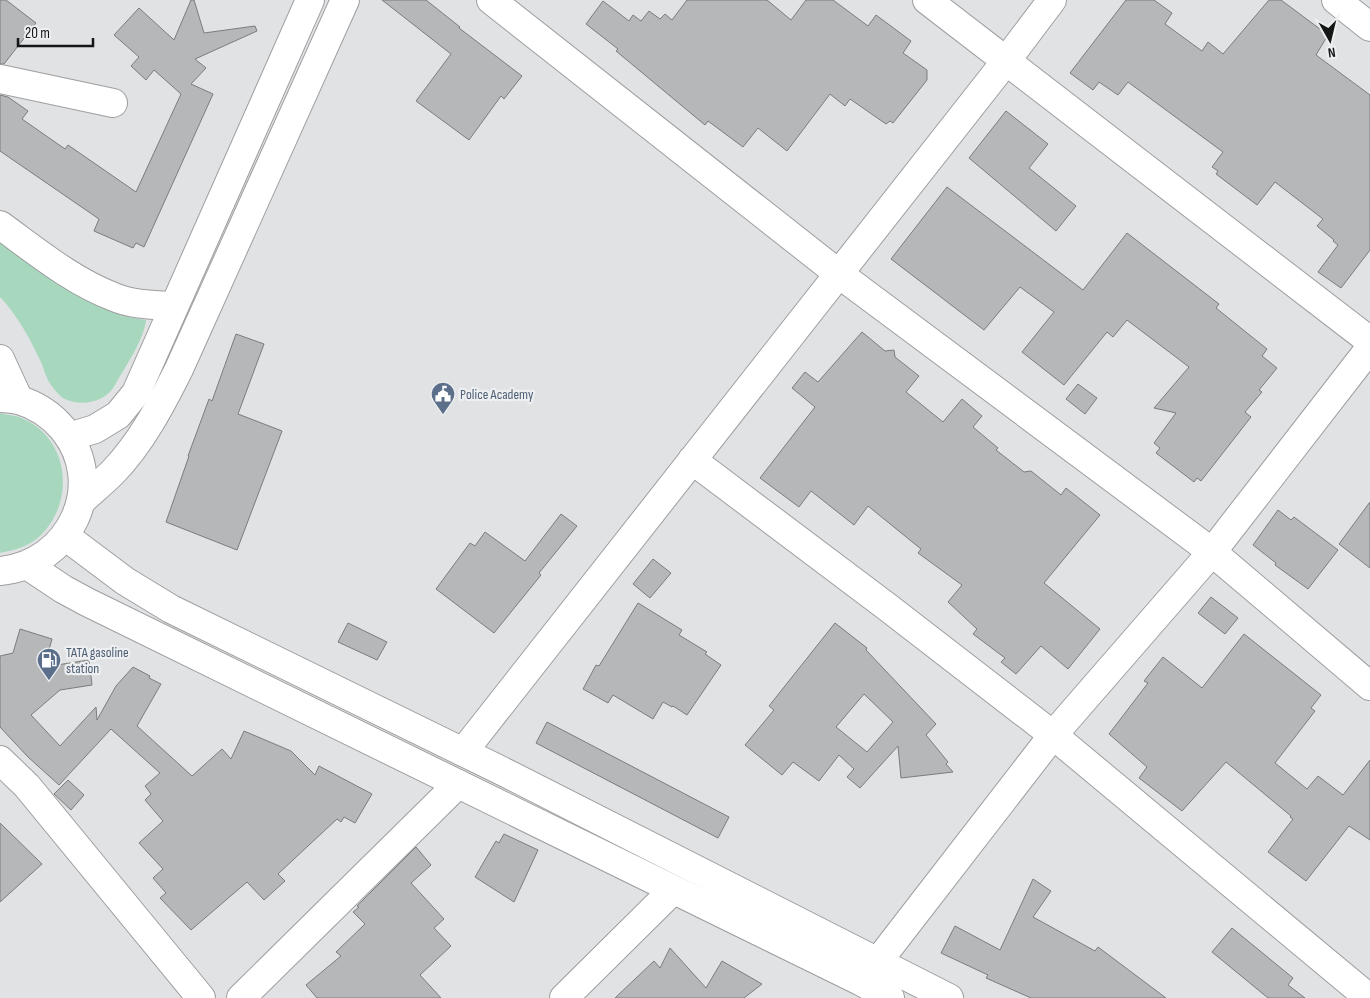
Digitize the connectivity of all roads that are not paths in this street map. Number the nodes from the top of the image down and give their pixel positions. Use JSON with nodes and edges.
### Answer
{"nodes":[{"id":1,"x":310,"y":0,"type":"edge"},
{"id":2,"x":345,"y":0,"type":"edge"},
{"id":3,"x":491,"y":0,"type":"edge"},
{"id":4,"x":927,"y":0,"type":"edge"},
{"id":5,"x":1052,"y":0,"type":"edge"},
{"id":6,"x":1336,"y":0,"type":"edge"},
{"id":7,"x":1370,"y":27,"type":"edge"},
{"id":8,"x":1006,"y":61,"type":"junction"},
{"id":9,"x":0,"y":80,"type":"edge"},
{"id":10,"x":113,"y":102,"type":"dead end"},
{"id":11,"x":0,"y":225,"type":"edge"},
{"id":12,"x":839,"y":274,"type":"junction"},
{"id":13,"x":174,"y":306,"type":"junction"},
{"id":14,"x":1370,"y":341,"type":"edge"},
{"id":15,"x":1370,"y":348,"type":"edge"},
{"id":16,"x":0,"y":359,"type":"edge"},
{"id":17,"x":10,"y":399,"type":"edge"},
{"id":18,"x":69,"y":437,"type":"junction"},
{"id":19,"x":692,"y":460,"type":"junction"},
{"id":20,"x":81,"y":501,"type":"junction"},
{"id":21,"x":65,"y":536,"type":"junction"},
{"id":22,"x":1212,"y":552,"type":"junction"},
{"id":23,"x":27,"y":566,"type":"junction"},
{"id":24,"x":0,"y":571,"type":"edge"},
{"id":25,"x":1370,"y":686,"type":"edge"},
{"id":26,"x":1053,"y":735,"type":"junction"},
{"id":27,"x":463,"y":752,"type":"junction"},
{"id":28,"x":0,"y":760,"type":"edge"},
{"id":29,"x":458,"y":784,"type":"junction"},
{"id":30,"x":673,"y":890,"type":"junction"},
{"id":31,"x":870,"y":972,"type":"junction"},
{"id":32,"x":913,"y":990,"type":"edge"},
{"id":33,"x":1367,"y":996,"type":"edge"},
{"id":34,"x":202,"y":998,"type":"edge"},
{"id":35,"x":241,"y":998,"type":"edge"},
{"id":36,"x":564,"y":998,"type":"edge"},
{"id":37,"x":890,"y":998,"type":"edge"},
{"id":38,"x":949,"y":998,"type":"edge"}],
"edges":[{"from":1,"to":13,"type":"street"},
{"from":2,"to":20,"type":"street"},
{"from":3,"to":12,"type":"street"},
{"from":4,"to":8,"type":"street"},
{"from":5,"to":8,"type":"street"},
{"from":6,"to":7,"type":"street"},
{"from":8,"to":12,"type":"street"},
{"from":8,"to":14,"type":"street"},
{"from":9,"to":10,"type":"street"},
{"from":11,"to":13,"type":"street"},
{"from":12,"to":19,"type":"street"},
{"from":12,"to":22,"type":"street"},
{"from":13,"to":18,"type":"street"},
{"from":15,"to":22,"type":"street"},
{"from":16,"to":17,"type":"street"},
{"from":17,"to":18,"type":"street"},
{"from":18,"to":20,"type":"street"},
{"from":19,"to":26,"type":"street"},
{"from":19,"to":27,"type":"street"},
{"from":20,"to":21,"type":"street"},
{"from":21,"to":23,"type":"street"},
{"from":21,"to":27,"type":"street"},
{"from":22,"to":25,"type":"street"},
{"from":22,"to":26,"type":"street"},
{"from":23,"to":24,"type":"street"},
{"from":23,"to":29,"type":"street"},
{"from":26,"to":31,"type":"street"},
{"from":26,"to":33,"type":"street"},
{"from":27,"to":31,"type":"street"},
{"from":28,"to":34,"type":"street"},
{"from":29,"to":30,"type":"street"},
{"from":29,"to":35,"type":"street"},
{"from":30,"to":31,"type":"street"},
{"from":30,"to":36,"type":"street"},
{"from":31,"to":32,"type":"street"},
{"from":31,"to":37,"type":"street"},
{"from":32,"to":38,"type":"street"}]}
